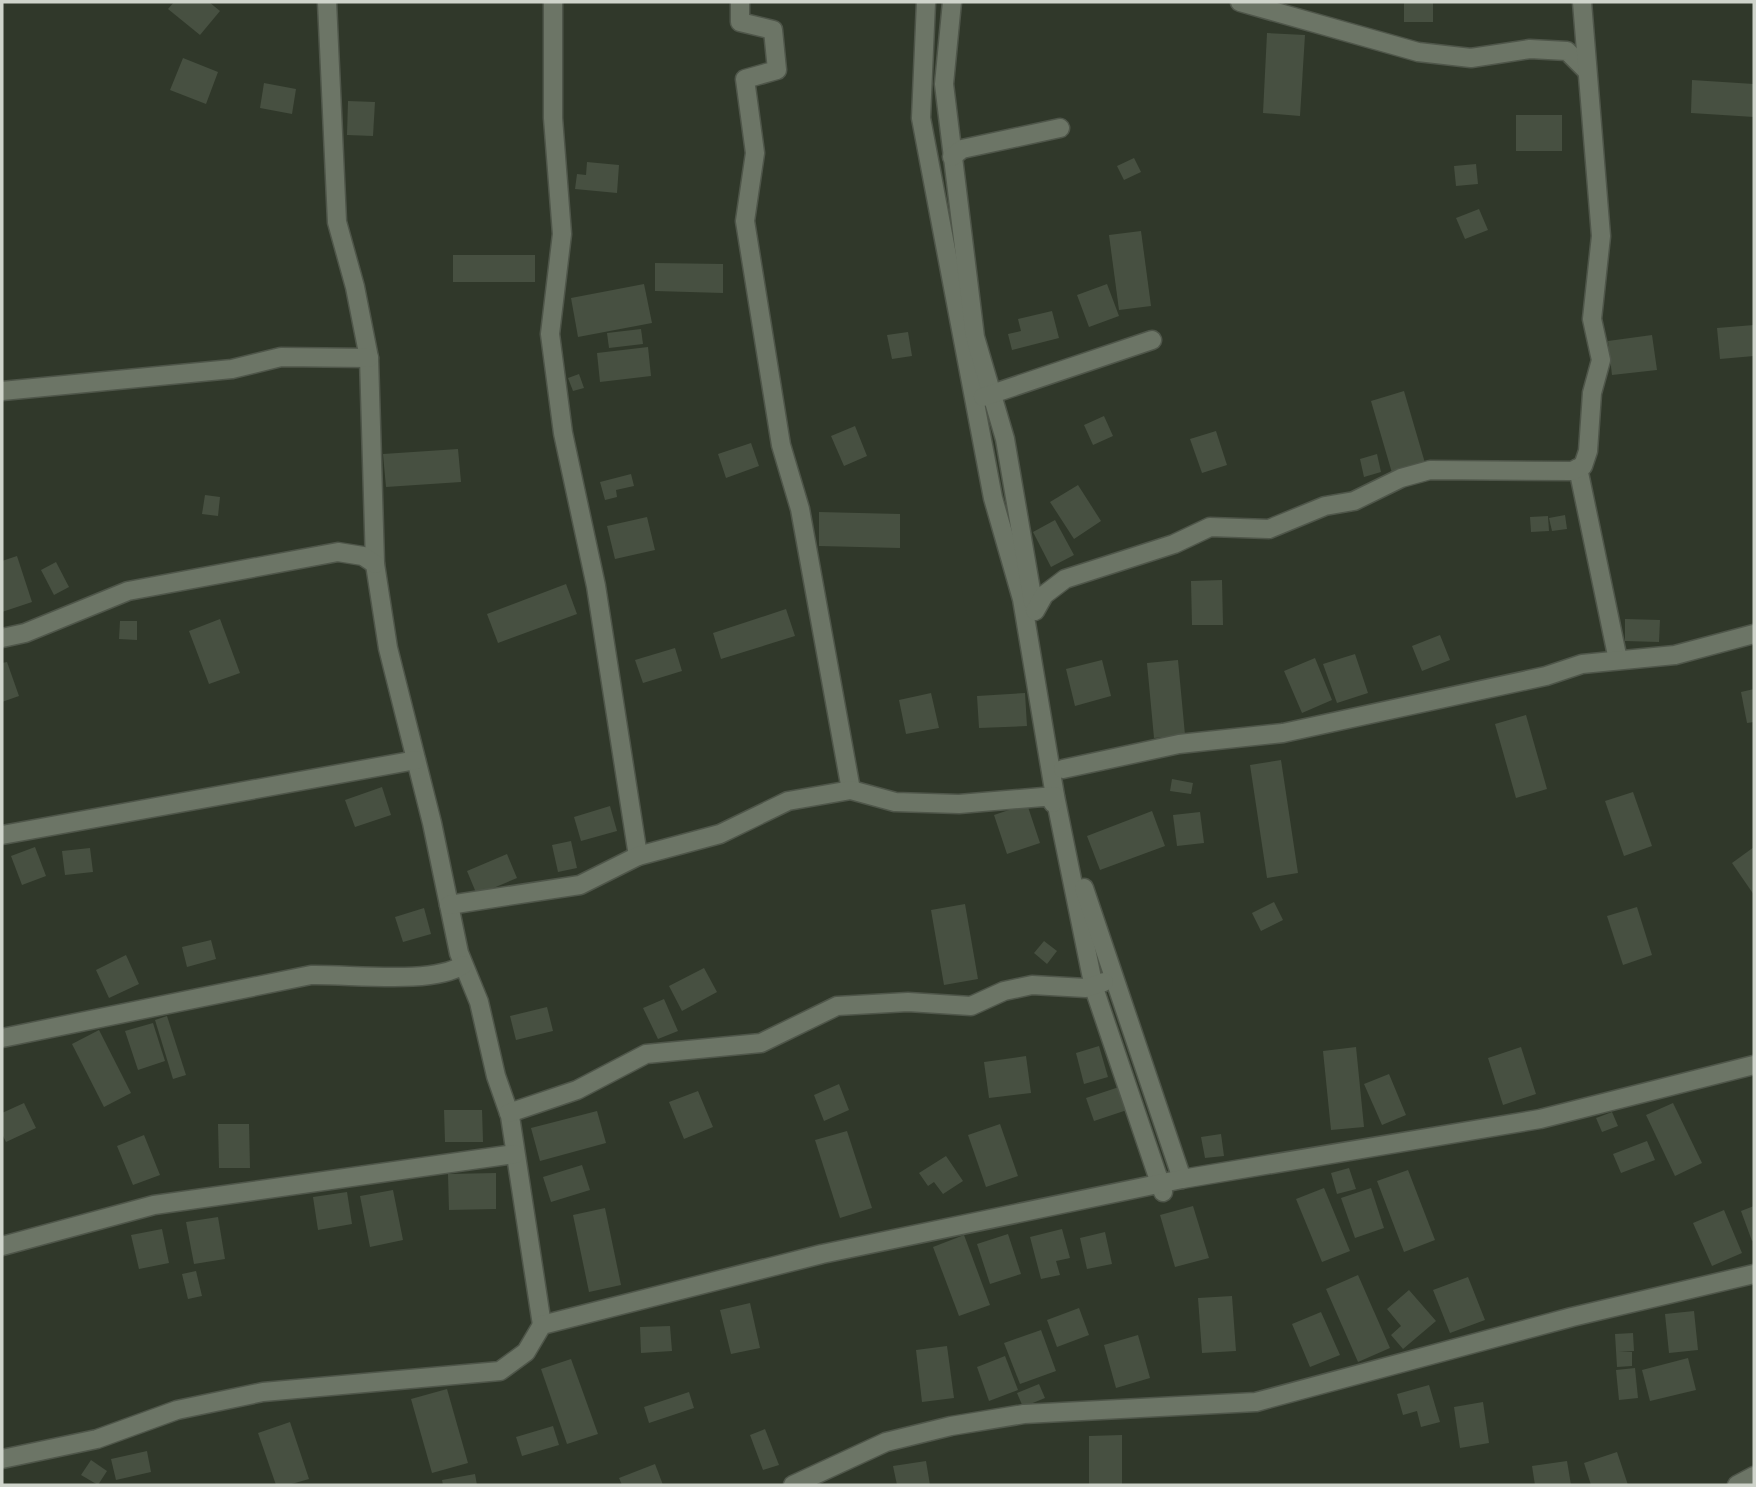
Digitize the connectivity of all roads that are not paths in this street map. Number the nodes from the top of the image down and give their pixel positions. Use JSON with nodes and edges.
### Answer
{"nodes":[{"id":1,"x":327,"y":2,"type":"edge"},
{"id":2,"x":553,"y":2,"type":"edge"},
{"id":3,"x":740,"y":2,"type":"edge"},
{"id":4,"x":926,"y":2,"type":"edge"},
{"id":5,"x":952,"y":2,"type":"edge"},
{"id":6,"x":1240,"y":2,"type":"edge"},
{"id":7,"x":1581,"y":2,"type":"edge"},
{"id":8,"x":1586,"y":70,"type":"junction"},
{"id":9,"x":1060,"y":128,"type":"dead end"},
{"id":10,"x":952,"y":158,"type":"junction"},
{"id":11,"x":1152,"y":340,"type":"dead end"},
{"id":12,"x":369,"y":358,"type":"junction"},
{"id":13,"x":2,"y":391,"type":"edge"},
{"id":14,"x":974,"y":400,"type":"junction"},
{"id":15,"x":1578,"y":468,"type":"junction"},
{"id":16,"x":375,"y":564,"type":"junction"},
{"id":17,"x":1035,"y":611,"type":"junction"},
{"id":18,"x":1754,"y":634,"type":"edge"},
{"id":19,"x":2,"y":638,"type":"edge"},
{"id":20,"x":1618,"y":660,"type":"junction"},
{"id":21,"x":416,"y":760,"type":"junction"},
{"id":22,"x":1063,"y":769,"type":"junction"},
{"id":23,"x":851,"y":790,"type":"junction"},
{"id":24,"x":1057,"y":804,"type":"junction"},
{"id":25,"x":2,"y":835,"type":"edge"},
{"id":26,"x":638,"y":856,"type":"junction"},
{"id":27,"x":449,"y":905,"type":"junction"},
{"id":28,"x":463,"y":965,"type":"junction"},
{"id":29,"x":1114,"y":978,"type":"junction"},
{"id":30,"x":2,"y":1038,"type":"edge"},
{"id":31,"x":1754,"y":1065,"type":"edge"},
{"id":32,"x":509,"y":1113,"type":"junction"},
{"id":33,"x":515,"y":1154,"type":"junction"},
{"id":34,"x":1182,"y":1179,"type":"junction"},
{"id":35,"x":1164,"y":1196,"type":"dead end"},
{"id":36,"x":2,"y":1246,"type":"edge"},
{"id":37,"x":1754,"y":1274,"type":"edge"},
{"id":38,"x":542,"y":1325,"type":"junction"},
{"id":39,"x":2,"y":1459,"type":"edge"},
{"id":40,"x":1754,"y":1476,"type":"edge"},
{"id":41,"x":793,"y":1485,"type":"edge"},
{"id":42,"x":1737,"y":1485,"type":"edge"}],
"edges":[{"from":1,"to":12,"type":"street"},
{"from":2,"to":26,"type":"street"},
{"from":3,"to":23,"type":"street"},
{"from":4,"to":14,"type":"street"},
{"from":5,"to":10,"type":"street"},
{"from":6,"to":8,"type":"street"},
{"from":7,"to":8,"type":"street"},
{"from":8,"to":15,"type":"street"},
{"from":9,"to":10,"type":"street"},
{"from":10,"to":17,"type":"street"},
{"from":11,"to":14,"type":"street"},
{"from":12,"to":13,"type":"street"},
{"from":12,"to":16,"type":"street"},
{"from":14,"to":24,"type":"street"},
{"from":15,"to":17,"type":"street"},
{"from":15,"to":20,"type":"street"},
{"from":16,"to":19,"type":"street"},
{"from":16,"to":21,"type":"street"},
{"from":17,"to":22,"type":"street"},
{"from":18,"to":20,"type":"street"},
{"from":20,"to":22,"type":"street"},
{"from":21,"to":25,"type":"street"},
{"from":21,"to":27,"type":"street"},
{"from":22,"to":24,"type":"street"},
{"from":23,"to":24,"type":"street"},
{"from":23,"to":26,"type":"street"},
{"from":24,"to":29,"type":"street"},
{"from":24,"to":35,"type":"street"},
{"from":26,"to":27,"type":"street"},
{"from":27,"to":28,"type":"street"},
{"from":28,"to":30,"type":"street"},
{"from":28,"to":32,"type":"street"},
{"from":29,"to":32,"type":"street"},
{"from":29,"to":34,"type":"street"},
{"from":31,"to":34,"type":"street"},
{"from":32,"to":33,"type":"street"},
{"from":33,"to":36,"type":"street"},
{"from":33,"to":38,"type":"street"},
{"from":34,"to":38,"type":"street"},
{"from":37,"to":41,"type":"street"},
{"from":38,"to":39,"type":"street"},
{"from":40,"to":42,"type":"street"}]}
